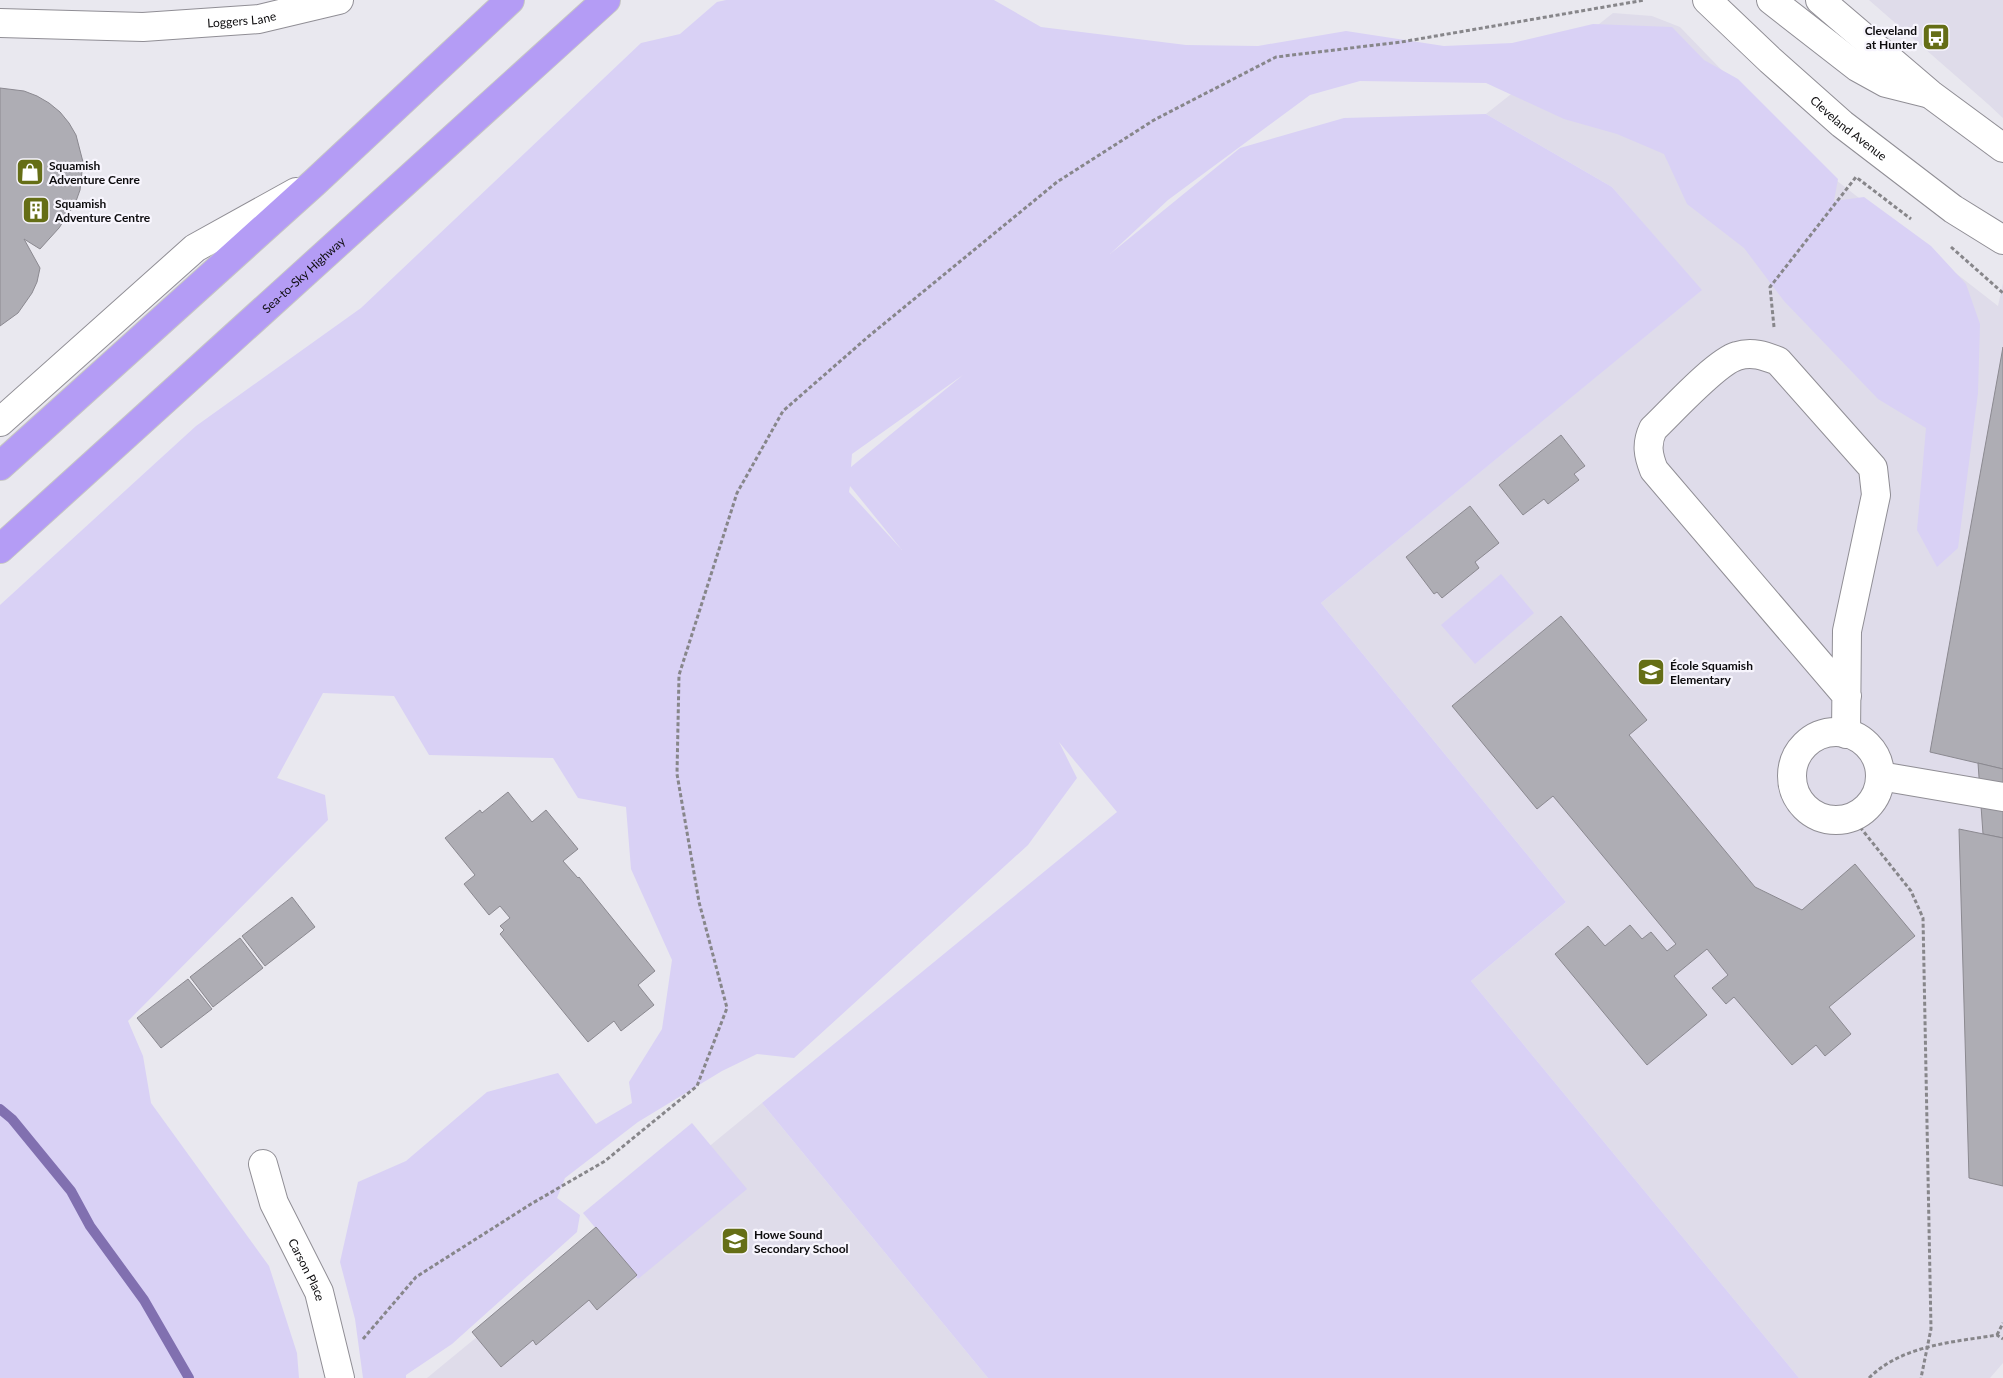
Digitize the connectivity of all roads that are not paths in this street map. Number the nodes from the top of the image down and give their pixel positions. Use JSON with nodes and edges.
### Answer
{"nodes":[{"id":1,"x":339,"y":0,"type":"edge"},
{"id":2,"x":510,"y":0,"type":"edge"},
{"id":3,"x":606,"y":0,"type":"edge"},
{"id":4,"x":1707,"y":0,"type":"edge"},
{"id":5,"x":1771,"y":0,"type":"edge"},
{"id":6,"x":1820,"y":0,"type":"edge"},
{"id":7,"x":0,"y":23,"type":"edge"},
{"id":8,"x":1930,"y":94,"type":"junction"},
{"id":9,"x":2003,"y":148,"type":"edge"},
{"id":10,"x":315,"y":182,"type":"junction"},
{"id":11,"x":1953,"y":209,"type":"junction"},
{"id":12,"x":2003,"y":222,"type":"edge"},
{"id":13,"x":2003,"y":240,"type":"edge"},
{"id":14,"x":0,"y":422,"type":"edge"},
{"id":15,"x":0,"y":466,"type":"edge"},
{"id":16,"x":0,"y":549,"type":"edge"},
{"id":17,"x":1847,"y":696,"type":"junction"},
{"id":18,"x":1846,"y":734,"type":"junction"},
{"id":19,"x":1880,"y":776,"type":"junction"},
{"id":20,"x":2003,"y":797,"type":"edge"},
{"id":21,"x":263,"y":1164,"type":"dead end"},
{"id":22,"x":340,"y":1376,"type":"edge"}],
"edges":[{"from":1,"to":7,"type":"street","name":"Loggers Lane"},
{"from":2,"to":10,"type":"highway"},
{"from":3,"to":16,"type":"highway","name":"Sea-to-Sky Highway"},
{"from":4,"to":11,"type":"street","name":"Cleveland Avenue"},
{"from":5,"to":8,"type":"street"},
{"from":6,"to":8,"type":"street"},
{"from":8,"to":9,"type":"street"},
{"from":10,"to":14,"type":"street"},
{"from":10,"to":15,"type":"highway"},
{"from":11,"to":12,"type":"street"},
{"from":11,"to":13,"type":"street","name":"Cleveland Avenue"},
{"from":17,"to":17,"type":"street"},
{"from":17,"to":18,"type":"street"},
{"from":18,"to":19,"type":"street"},
{"from":18,"to":19,"type":"street"},
{"from":19,"to":20,"type":"street"},
{"from":21,"to":22,"type":"street","name":"Carson Place"}]}
